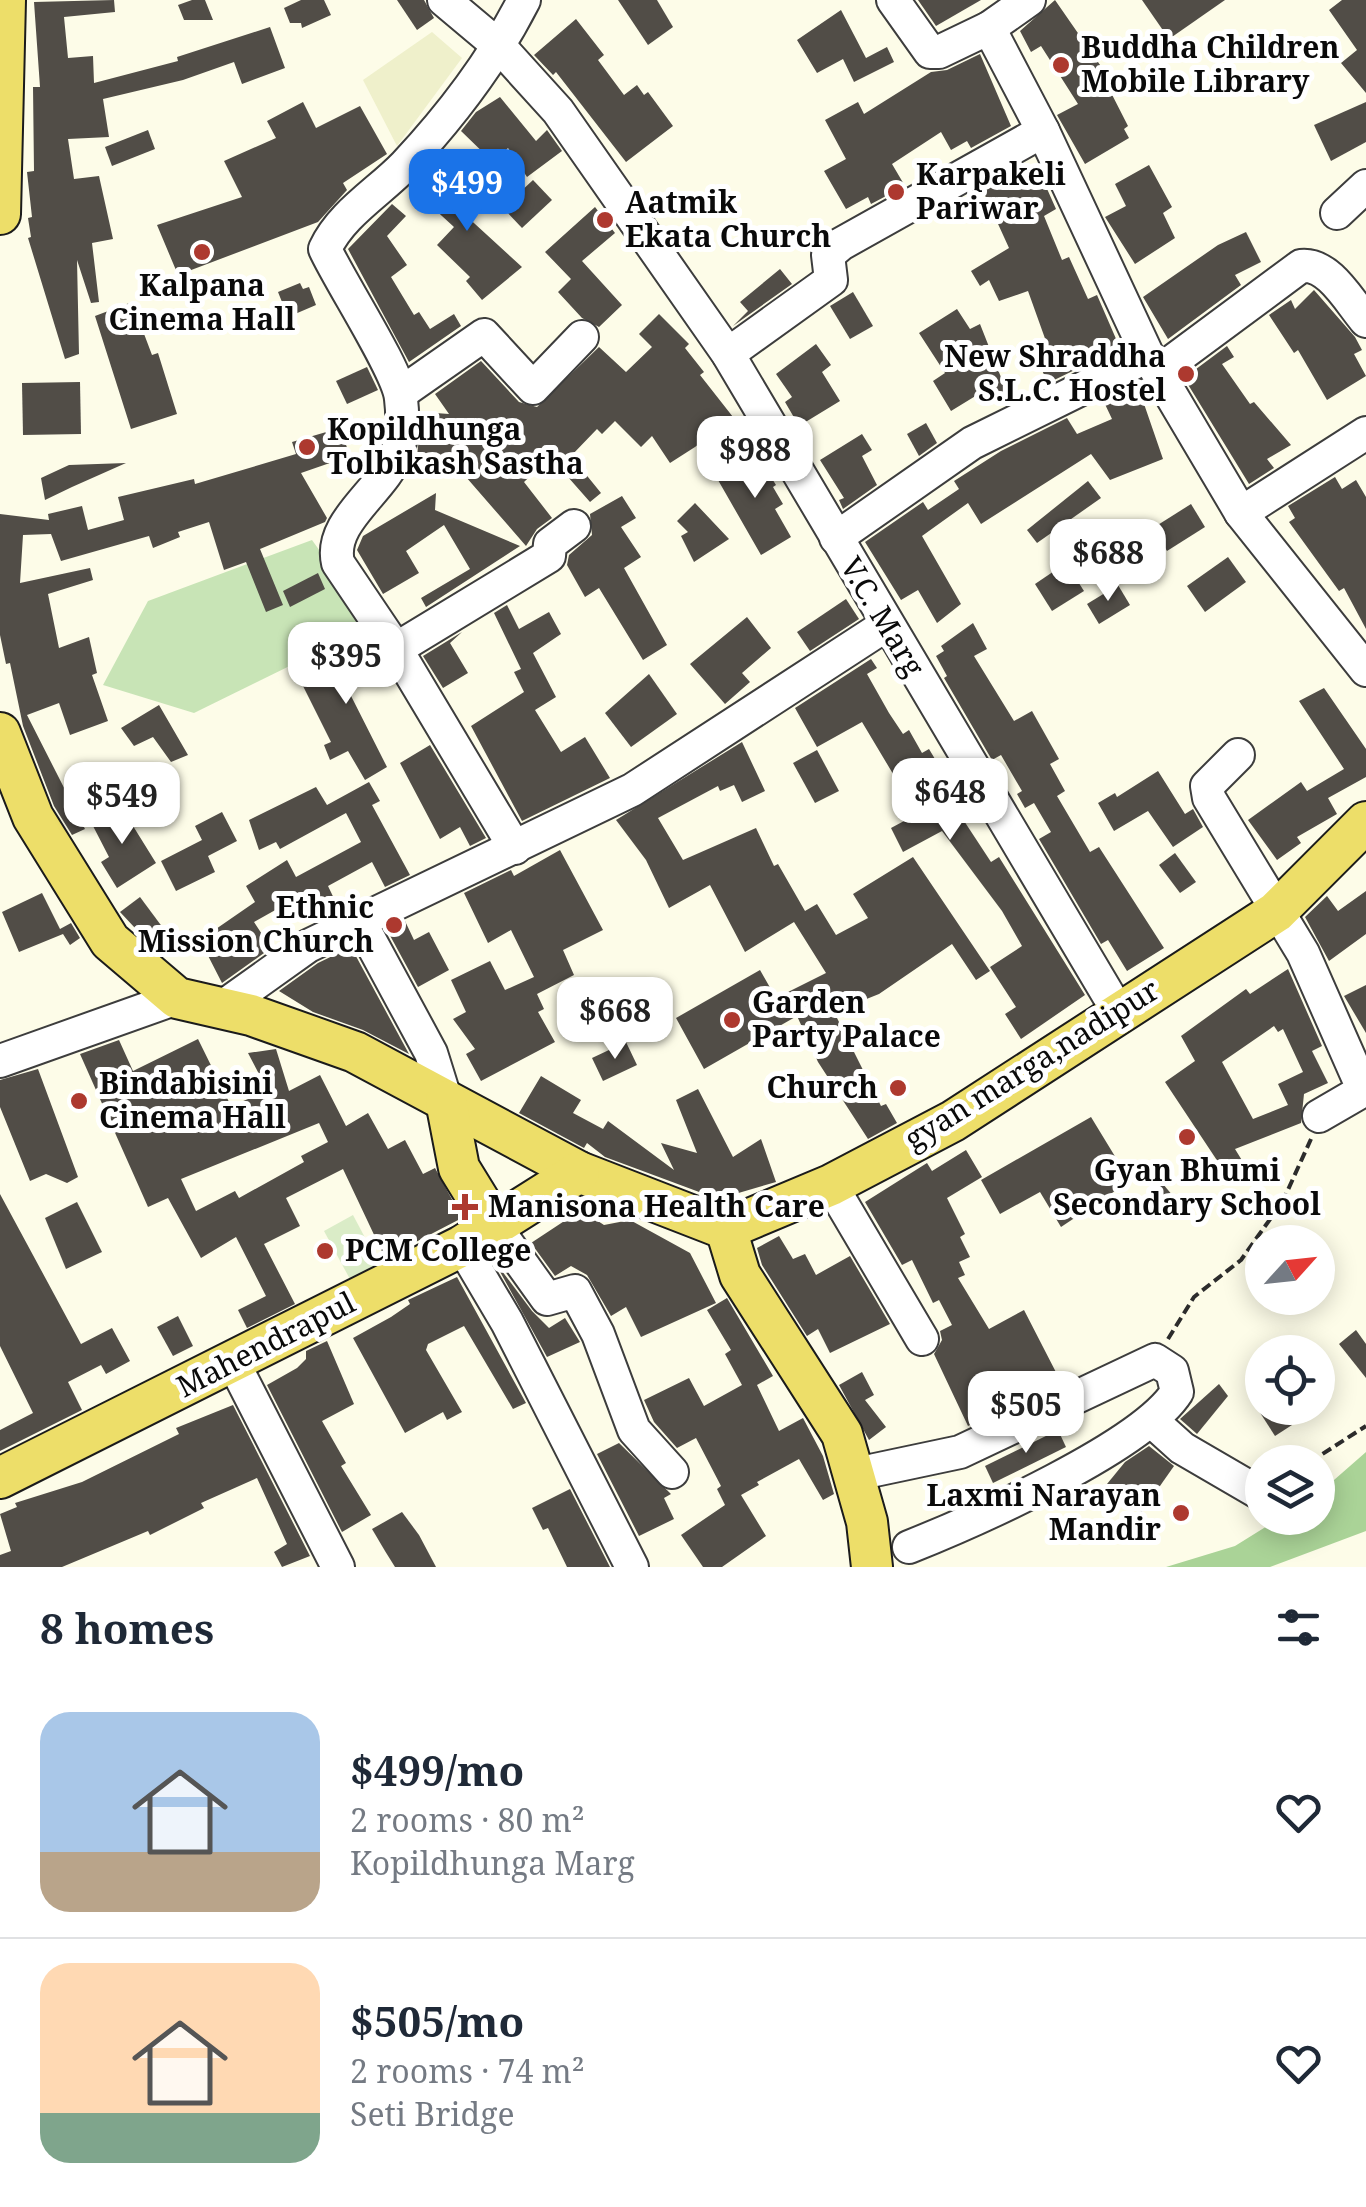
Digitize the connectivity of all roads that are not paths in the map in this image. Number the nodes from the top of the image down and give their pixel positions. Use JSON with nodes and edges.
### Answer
{"nodes":[{"id":1,"x":5,"y":0,"type":"edge"},
{"id":2,"x":444,"y":0,"type":"edge"},
{"id":3,"x":524,"y":0,"type":"edge"},
{"id":4,"x":894,"y":0,"type":"edge"},
{"id":5,"x":1028,"y":0,"type":"edge"},
{"id":6,"x":988,"y":28,"type":"junction"},
{"id":7,"x":500,"y":47,"type":"junction"},
{"id":8,"x":1042,"y":131,"type":"junction"},
{"id":9,"x":1366,"y":186,"type":"edge"},
{"id":10,"x":1337,"y":213,"type":"dead end"},
{"id":11,"x":0,"y":214,"type":"edge"},
{"id":12,"x":1366,"y":321,"type":"edge"},
{"id":13,"x":582,"y":337,"type":"dead end"},
{"id":14,"x":728,"y":354,"type":"junction"},
{"id":15,"x":1153,"y":364,"type":"junction"},
{"id":16,"x":401,"y":393,"type":"junction"},
{"id":17,"x":1366,"y":433,"type":"edge"},
{"id":18,"x":1241,"y":512,"type":"junction"},
{"id":19,"x":574,"y":526,"type":"dead end"},
{"id":20,"x":836,"y":538,"type":"junction"},
{"id":21,"x":886,"y":624,"type":"junction"},
{"id":22,"x":396,"y":648,"type":"junction"},
{"id":23,"x":1366,"y":670,"type":"edge"},
{"id":24,"x":0,"y":733,"type":"edge"},
{"id":25,"x":1238,"y":755,"type":"dead end"},
{"id":26,"x":1366,"y":822,"type":"edge"},
{"id":27,"x":515,"y":848,"type":"junction"},
{"id":28,"x":1276,"y":912,"type":"junction"},
{"id":29,"x":359,"y":920,"type":"junction"},
{"id":30,"x":177,"y":998,"type":"junction"},
{"id":31,"x":221,"y":1008,"type":"junction"},
{"id":32,"x":1119,"y":1013,"type":"junction"},
{"id":33,"x":0,"y":1061,"type":"edge"},
{"id":34,"x":446,"y":1102,"type":"junction"},
{"id":35,"x":1319,"y":1116,"type":"road end"},
{"id":36,"x":579,"y":1172,"type":"junction"},
{"id":37,"x":832,"y":1185,"type":"junction"},
{"id":38,"x":726,"y":1230,"type":"junction"},
{"id":39,"x":478,"y":1236,"type":"junction"},
{"id":40,"x":922,"y":1339,"type":"dead end"},
{"id":41,"x":233,"y":1362,"type":"junction"},
{"id":42,"x":1152,"y":1420,"type":"junction"},
{"id":43,"x":672,"y":1472,"type":"dead end"},
{"id":44,"x":856,"y":1474,"type":"junction"},
{"id":45,"x":0,"y":1478,"type":"edge"},
{"id":46,"x":1245,"y":1485,"type":"edge"},
{"id":47,"x":884,"y":1554,"type":"edge"},
{"id":48,"x":338,"y":1567,"type":"edge"},
{"id":49,"x":632,"y":1567,"type":"edge"}],
"edges":[{"from":1,"to":11,"type":"main road"},
{"from":2,"to":7,"type":"street","name":"V.C. Marg"},
{"from":3,"to":7,"type":"street"},
{"from":4,"to":6,"type":"street"},
{"from":5,"to":6,"type":"street"},
{"from":6,"to":8,"type":"street"},
{"from":7,"to":14,"type":"street","name":"V.C. Marg"},
{"from":7,"to":16,"type":"street"},
{"from":8,"to":14,"type":"street"},
{"from":8,"to":15,"type":"street"},
{"from":9,"to":10,"type":"street"},
{"from":12,"to":15,"type":"street"},
{"from":13,"to":16,"type":"street"},
{"from":14,"to":20,"type":"street","name":"V.C. Marg"},
{"from":15,"to":18,"type":"street"},
{"from":15,"to":20,"type":"street"},
{"from":16,"to":22,"type":"street"},
{"from":17,"to":18,"type":"street"},
{"from":18,"to":23,"type":"street"},
{"from":19,"to":22,"type":"street"},
{"from":20,"to":21,"type":"street","name":"V.C. Marg"},
{"from":21,"to":27,"type":"street"},
{"from":21,"to":32,"type":"street","name":"V.C. Marg"},
{"from":22,"to":27,"type":"street"},
{"from":24,"to":30,"type":"main road"},
{"from":25,"to":28,"type":"street"},
{"from":26,"to":28,"type":"main road","name":"gyan marga,nadipur"},
{"from":27,"to":29,"type":"street"},
{"from":28,"to":32,"type":"main road","name":"gyan marga,nadipur"},
{"from":28,"to":35,"type":"street"},
{"from":29,"to":31,"type":"street"},
{"from":29,"to":34,"type":"street"},
{"from":30,"to":31,"type":"main road"},
{"from":30,"to":33,"type":"street"},
{"from":31,"to":34,"type":"main road"},
{"from":32,"to":37,"type":"main road","name":"gyan marga,nadipur"},
{"from":34,"to":36,"type":"main road"},
{"from":34,"to":39,"type":"main road"},
{"from":36,"to":38,"type":"main road"},
{"from":36,"to":39,"type":"main road","name":"Mahendrapul"},
{"from":37,"to":38,"type":"main road","name":"gyan marga,nadipur"},
{"from":37,"to":40,"type":"street"},
{"from":38,"to":44,"type":"main road"},
{"from":39,"to":41,"type":"main road","name":"Mahendrapul"},
{"from":39,"to":43,"type":"street"},
{"from":39,"to":49,"type":"street"},
{"from":41,"to":45,"type":"main road","name":"Mahendrapul"},
{"from":41,"to":48,"type":"street"},
{"from":42,"to":44,"type":"street"},
{"from":42,"to":46,"type":"street"},
{"from":42,"to":47,"type":"street"},
{"from":44,"to":47,"type":"main road"}]}
